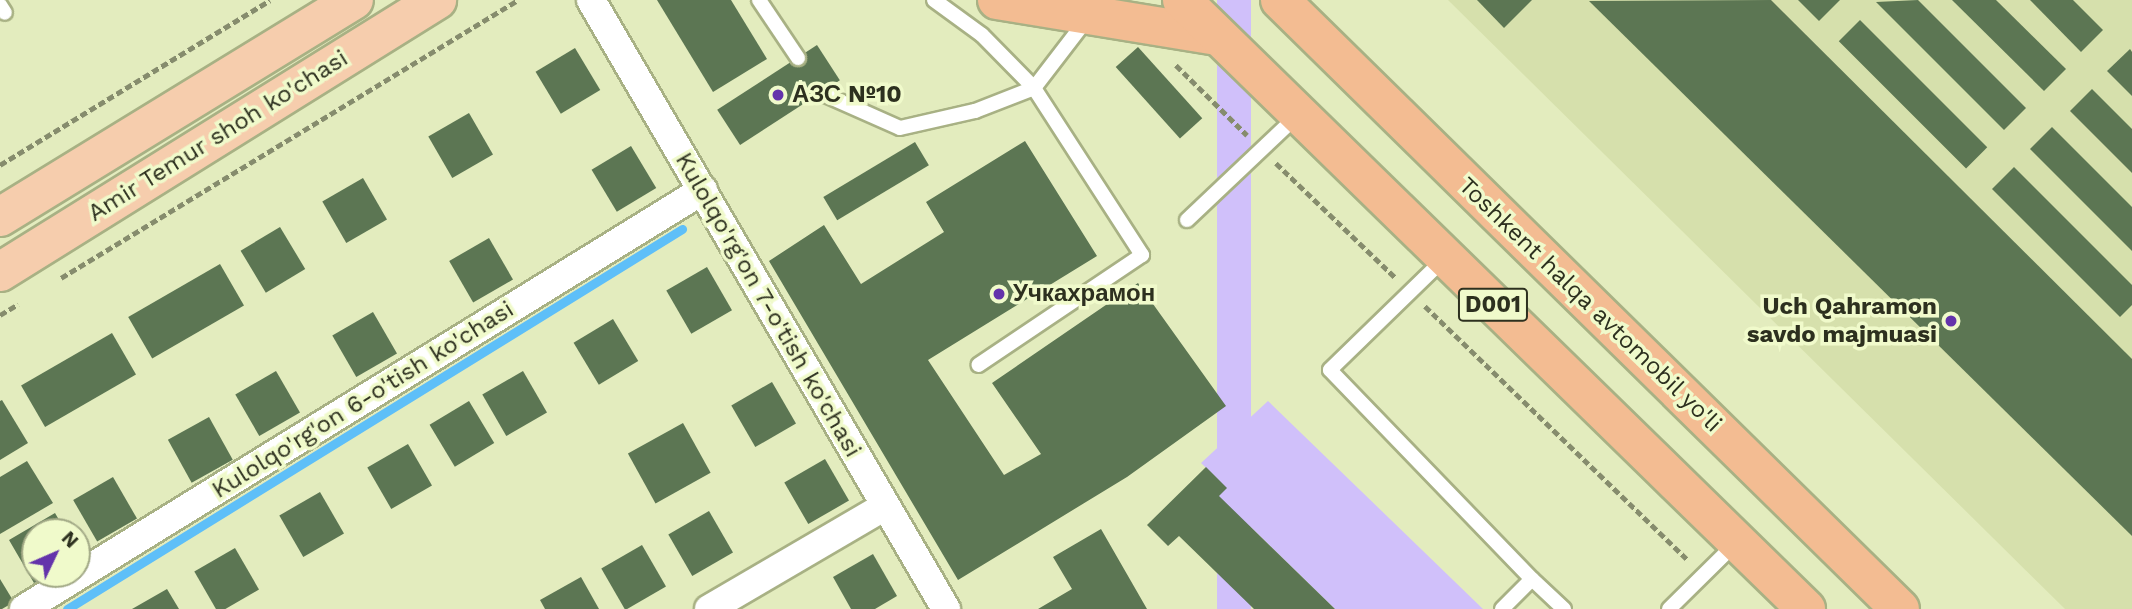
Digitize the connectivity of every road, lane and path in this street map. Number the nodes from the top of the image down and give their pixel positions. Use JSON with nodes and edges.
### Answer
{"nodes":[{"id":1,"x":270,"y":0,"type":"edge"},
{"id":2,"x":354,"y":0,"type":"edge"},
{"id":3,"x":437,"y":0,"type":"edge"},
{"id":4,"x":518,"y":0,"type":"edge"},
{"id":5,"x":591,"y":0,"type":"edge"},
{"id":6,"x":759,"y":0,"type":"edge"},
{"id":7,"x":934,"y":0,"type":"edge"},
{"id":8,"x":997,"y":0,"type":"edge"},
{"id":9,"x":1182,"y":0,"type":"edge"},
{"id":10,"x":1280,"y":0,"type":"edge"},
{"id":11,"x":1091,"y":14,"type":"junction"},
{"id":12,"x":1217,"y":36,"type":"junction"},
{"id":13,"x":798,"y":58,"type":"dead end"},
{"id":14,"x":1034,"y":88,"type":"junction"},
{"id":15,"x":821,"y":93,"type":"dead end"},
{"id":16,"x":1298,"y":115,"type":"junction"},
{"id":17,"x":0,"y":165,"type":"edge"},
{"id":18,"x":703,"y":190,"type":"junction"},
{"id":19,"x":0,"y":217,"type":"edge"},
{"id":20,"x":1186,"y":220,"type":"dead end"},
{"id":21,"x":1445,"y":258,"type":"junction"},
{"id":22,"x":0,"y":272,"type":"edge"},
{"id":23,"x":48,"y":286,"type":"dead end"},
{"id":24,"x":24,"y":300,"type":"dead end"},
{"id":25,"x":0,"y":315,"type":"edge"},
{"id":26,"x":978,"y":365,"type":"dead end"},
{"id":27,"x":885,"y":506,"type":"junction"},
{"id":28,"x":1737,"y":542,"type":"junction"},
{"id":29,"x":1532,"y":579,"type":"junction"},
{"id":30,"x":24,"y":609,"type":"edge"},
{"id":31,"x":709,"y":609,"type":"edge"},
{"id":32,"x":946,"y":609,"type":"edge"},
{"id":33,"x":1502,"y":609,"type":"edge"},
{"id":34,"x":1564,"y":609,"type":"edge"},
{"id":35,"x":1669,"y":609,"type":"edge"},
{"id":36,"x":1806,"y":609,"type":"edge"},
{"id":37,"x":1900,"y":609,"type":"edge"}],
"edges":[{"from":1,"to":17,"type":"path"},
{"from":2,"to":19,"type":"main road","name":"Amir Temur shoh ko'chasi"},
{"from":3,"to":22,"type":"main road","name":"Amir Temur shoh ko'chasi"},
{"from":4,"to":23,"type":"path"},
{"from":5,"to":18,"type":"street","name":"Kulolqo'rg'on 7-o'tish ko'chasi"},
{"from":6,"to":13,"type":"lane"},
{"from":7,"to":14,"type":"lane"},
{"from":8,"to":11,"type":"highway"},
{"from":9,"to":12,"type":"highway","number":"D001"},
{"from":10,"to":37,"type":"highway","name":"Toshkent halqa avtomobil yo'li","number":"D001"},
{"from":11,"to":12,"type":"highway"},
{"from":11,"to":14,"type":"lane"},
{"from":12,"to":16,"type":"highway","number":"D001"},
{"from":14,"to":15,"type":"lane"},
{"from":14,"to":26,"type":"lane"},
{"from":16,"to":20,"type":"lane"},
{"from":16,"to":21,"type":"highway","number":"D001"},
{"from":18,"to":27,"type":"street","name":"Kulolqo'rg'on 7-o'tish ko'chasi"},
{"from":18,"to":30,"type":"street","name":"Kulolqo'rg'on 6-o'tish ko'chasi"},
{"from":21,"to":28,"type":"highway","number":"D001"},
{"from":21,"to":29,"type":"lane"},
{"from":24,"to":25,"type":"path"},
{"from":27,"to":31,"type":"street"},
{"from":27,"to":32,"type":"street","name":"Kulolqo'rg'on 7-o'tish ko'chasi"},
{"from":28,"to":35,"type":"lane"},
{"from":28,"to":36,"type":"highway","number":"D001"},
{"from":29,"to":33,"type":"lane"},
{"from":29,"to":34,"type":"lane"}]}
